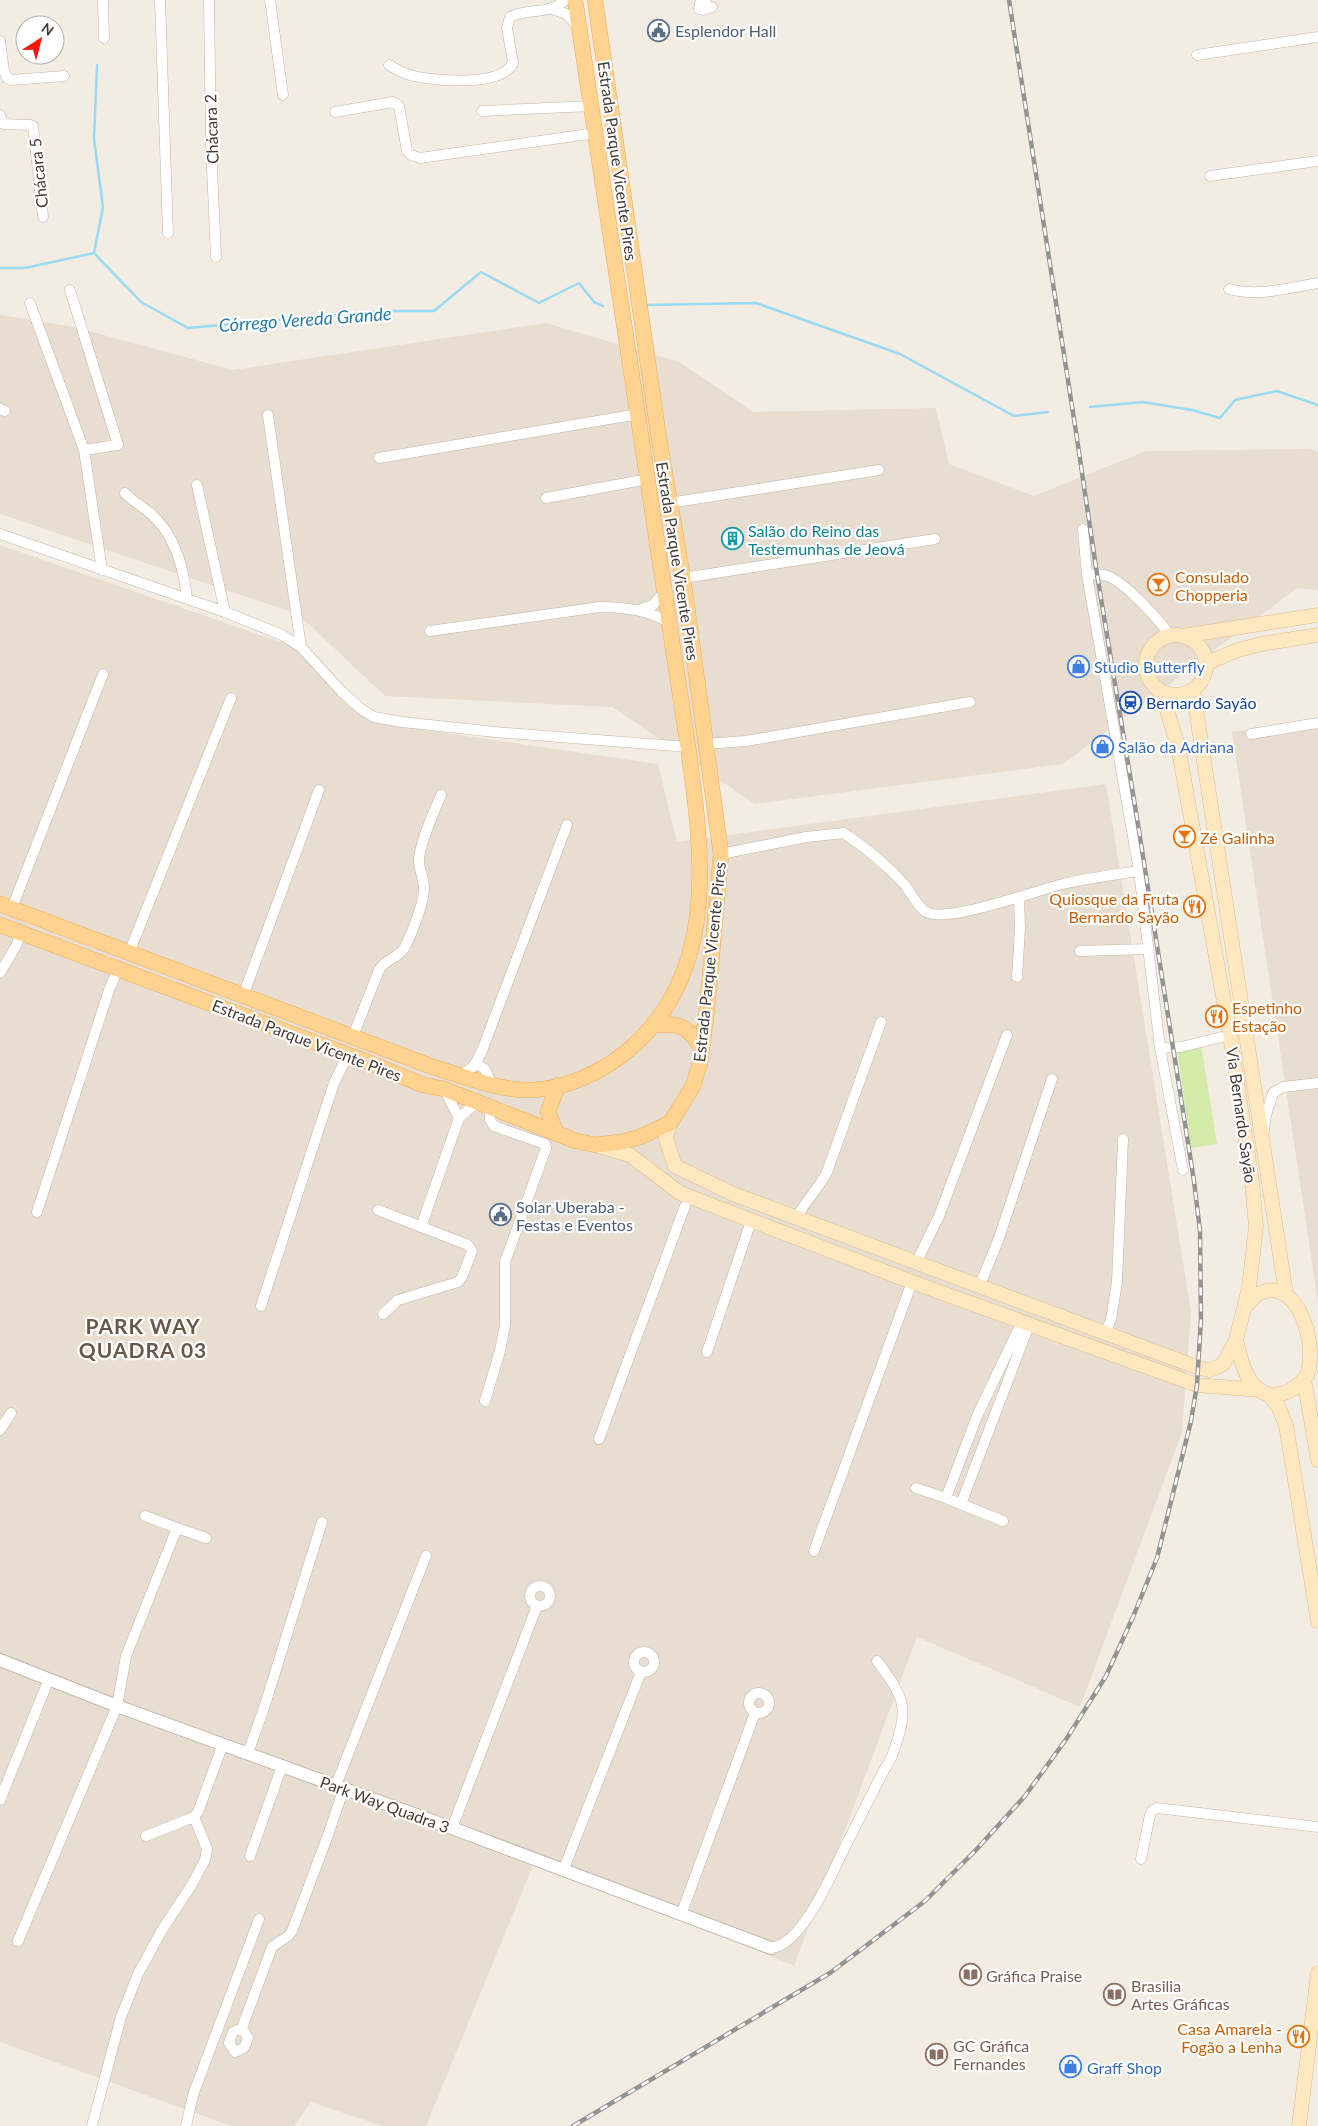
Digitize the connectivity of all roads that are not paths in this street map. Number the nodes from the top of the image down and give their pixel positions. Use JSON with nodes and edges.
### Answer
{"nodes":[{"id":1,"x":103,"y":0,"type":"edge"},
{"id":2,"x":160,"y":0,"type":"edge"},
{"id":3,"x":209,"y":0,"type":"edge"},
{"id":4,"x":270,"y":0,"type":"edge"},
{"id":5,"x":565,"y":0,"type":"edge"},
{"id":6,"x":575,"y":0,"type":"edge"},
{"id":7,"x":594,"y":0,"type":"edge"},
{"id":8,"x":553,"y":9,"type":"junction"},
{"id":9,"x":578,"y":26,"type":"junction"},
{"id":10,"x":104,"y":38,"type":"dead end"},
{"id":11,"x":1318,"y":38,"type":"edge"},
{"id":12,"x":0,"y":41,"type":"edge"},
{"id":13,"x":1197,"y":55,"type":"dead end"},
{"id":14,"x":389,"y":65,"type":"dead end"},
{"id":15,"x":64,"y":76,"type":"dead end"},
{"id":16,"x":283,"y":95,"type":"dead end"},
{"id":17,"x":592,"y":106,"type":"junction"},
{"id":18,"x":482,"y":111,"type":"dead end"},
{"id":19,"x":335,"y":112,"type":"dead end"},
{"id":20,"x":0,"y":115,"type":"edge"},
{"id":21,"x":596,"y":133,"type":"junction"},
{"id":22,"x":1318,"y":162,"type":"edge"},
{"id":23,"x":1210,"y":176,"type":"dead end"},
{"id":24,"x":43,"y":217,"type":"dead end"},
{"id":25,"x":168,"y":234,"type":"dead end"},
{"id":26,"x":216,"y":258,"type":"dead end"},
{"id":27,"x":1318,"y":283,"type":"edge"},
{"id":28,"x":1228,"y":289,"type":"dead end"},
{"id":29,"x":70,"y":290,"type":"dead end"},
{"id":30,"x":30,"y":303,"type":"dead end"},
{"id":31,"x":639,"y":414,"type":"junction"},
{"id":32,"x":268,"y":415,"type":"dead end"},
{"id":33,"x":84,"y":450,"type":"junction"},
{"id":34,"x":645,"y":456,"type":"junction"},
{"id":35,"x":379,"y":458,"type":"dead end"},
{"id":36,"x":879,"y":470,"type":"dead end"},
{"id":37,"x":665,"y":476,"type":"junction"},
{"id":38,"x":648,"y":479,"type":"junction"},
{"id":39,"x":198,"y":485,"type":"dead end"},
{"id":40,"x":125,"y":493,"type":"dead end"},
{"id":41,"x":546,"y":498,"type":"dead end"},
{"id":42,"x":652,"y":502,"type":"junction"},
{"id":43,"x":669,"y":503,"type":"junction"},
{"id":44,"x":674,"y":528,"type":"junction"},
{"id":45,"x":1083,"y":529,"type":"dead end"},
{"id":46,"x":0,"y":534,"type":"edge"},
{"id":47,"x":935,"y":539,"type":"dead end"},
{"id":48,"x":102,"y":570,"type":"junction"},
{"id":49,"x":1087,"y":574,"type":"junction"},
{"id":50,"x":682,"y":578,"type":"junction"},
{"id":51,"x":664,"y":592,"type":"junction"},
{"id":52,"x":187,"y":599,"type":"junction"},
{"id":53,"x":632,"y":611,"type":"junction"},
{"id":54,"x":225,"y":612,"type":"junction"},
{"id":55,"x":1318,"y":615,"type":"edge"},
{"id":56,"x":668,"y":622,"type":"junction"},
{"id":57,"x":430,"y":631,"type":"dead end"},
{"id":58,"x":1318,"y":635,"type":"edge"},
{"id":59,"x":1177,"y":636,"type":"junction"},
{"id":60,"x":301,"y":647,"type":"junction"},
{"id":61,"x":1207,"y":663,"type":"junction"},
{"id":62,"x":103,"y":674,"type":"dead end"},
{"id":63,"x":1193,"y":690,"type":"junction"},
{"id":64,"x":1161,"y":691,"type":"junction"},
{"id":65,"x":231,"y":698,"type":"dead end"},
{"id":66,"x":970,"y":702,"type":"dead end"},
{"id":67,"x":1318,"y":723,"type":"edge"},
{"id":68,"x":1251,"y":734,"type":"dead end"},
{"id":69,"x":705,"y":744,"type":"junction"},
{"id":70,"x":688,"y":747,"type":"junction"},
{"id":71,"x":319,"y":790,"type":"dead end"},
{"id":72,"x":441,"y":795,"type":"dead end"},
{"id":73,"x":566,"y":825,"type":"dead end"},
{"id":74,"x":721,"y":854,"type":"junction"},
{"id":75,"x":1139,"y":871,"type":"junction"},
{"id":76,"x":1019,"y":896,"type":"junction"},
{"id":77,"x":6,"y":906,"type":"edge"},
{"id":78,"x":0,"y":925,"type":"edge"},
{"id":79,"x":21,"y":933,"type":"junction"},
{"id":80,"x":1148,"y":949,"type":"junction"},
{"id":81,"x":1080,"y":951,"type":"dead end"},
{"id":82,"x":128,"y":953,"type":"junction"},
{"id":83,"x":118,"y":969,"type":"junction"},
{"id":84,"x":0,"y":973,"type":"edge"},
{"id":85,"x":1017,"y":977,"type":"dead end"},
{"id":86,"x":243,"y":996,"type":"junction"},
{"id":87,"x":881,"y":1022,"type":"dead end"},
{"id":88,"x":655,"y":1025,"type":"junction"},
{"id":89,"x":1007,"y":1035,"type":"dead end"},
{"id":90,"x":1230,"y":1035,"type":"junction"},
{"id":91,"x":353,"y":1036,"type":"junction"},
{"id":92,"x":1160,"y":1048,"type":"junction"},
{"id":93,"x":702,"y":1049,"type":"junction"},
{"id":94,"x":348,"y":1055,"type":"junction"},
{"id":95,"x":475,"y":1063,"type":"junction"},
{"id":96,"x":462,"y":1075,"type":"junction"},
{"id":97,"x":1052,"y":1079,"type":"dead end"},
{"id":98,"x":1318,"y":1083,"type":"edge"},
{"id":99,"x":492,"y":1086,"type":"junction"},
{"id":100,"x":558,"y":1086,"type":"junction"},
{"id":101,"x":444,"y":1089,"type":"junction"},
{"id":102,"x":483,"y":1104,"type":"junction"},
{"id":103,"x":459,"y":1118,"type":"junction"},
{"id":104,"x":670,"y":1123,"type":"junction"},
{"id":105,"x":557,"y":1134,"type":"junction"},
{"id":106,"x":1123,"y":1139,"type":"dead end"},
{"id":107,"x":1263,"y":1140,"type":"junction"},
{"id":108,"x":596,"y":1145,"type":"junction"},
{"id":109,"x":1184,"y":1170,"type":"dead end"},
{"id":110,"x":688,"y":1200,"type":"junction"},
{"id":111,"x":378,"y":1210,"type":"dead end"},
{"id":112,"x":37,"y":1212,"type":"dead end"},
{"id":113,"x":796,"y":1218,"type":"junction"},
{"id":114,"x":751,"y":1221,"type":"junction"},
{"id":115,"x":421,"y":1227,"type":"junction"},
{"id":116,"x":917,"y":1261,"type":"junction"},
{"id":117,"x":912,"y":1282,"type":"junction"},
{"id":118,"x":980,"y":1285,"type":"junction"},
{"id":119,"x":1286,"y":1294,"type":"junction"},
{"id":120,"x":261,"y":1306,"type":"dead end"},
{"id":121,"x":1246,"y":1306,"type":"junction"},
{"id":122,"x":383,"y":1314,"type":"dead end"},
{"id":123,"x":1026,"y":1323,"type":"junction"},
{"id":124,"x":1105,"y":1334,"type":"junction"},
{"id":125,"x":1236,"y":1340,"type":"junction"},
{"id":126,"x":707,"y":1352,"type":"dead end"},
{"id":127,"x":1002,"y":1361,"type":"junction"},
{"id":128,"x":1014,"y":1367,"type":"junction"},
{"id":129,"x":1304,"y":1380,"type":"junction"},
{"id":130,"x":1264,"y":1392,"type":"junction"},
{"id":131,"x":485,"y":1401,"type":"dead end"},
{"id":132,"x":11,"y":1413,"type":"dead end"},
{"id":133,"x":977,"y":1416,"type":"junction"},
{"id":134,"x":994,"y":1422,"type":"junction"},
{"id":135,"x":0,"y":1430,"type":"edge"},
{"id":136,"x":599,"y":1439,"type":"dead end"},
{"id":137,"x":1318,"y":1460,"type":"edge"},
{"id":138,"x":952,"y":1485,"type":"junction"},
{"id":139,"x":916,"y":1488,"type":"dead end"},
{"id":140,"x":967,"y":1490,"type":"junction"},
{"id":141,"x":946,"y":1498,"type":"junction"},
{"id":142,"x":961,"y":1504,"type":"junction"},
{"id":143,"x":145,"y":1516,"type":"dead end"},
{"id":144,"x":1003,"y":1521,"type":"dead end"},
{"id":145,"x":322,"y":1522,"type":"dead end"},
{"id":146,"x":177,"y":1528,"type":"junction"},
{"id":147,"x":206,"y":1538,"type":"dead end"},
{"id":148,"x":814,"y":1551,"type":"dead end"},
{"id":149,"x":426,"y":1556,"type":"dead end"},
{"id":150,"x":537,"y":1606,"type":"dead end"},
{"id":151,"x":1318,"y":1621,"type":"edge"},
{"id":152,"x":0,"y":1660,"type":"edge"},
{"id":153,"x":877,"y":1661,"type":"dead end"},
{"id":154,"x":641,"y":1672,"type":"dead end"},
{"id":155,"x":49,"y":1679,"type":"junction"},
{"id":156,"x":117,"y":1706,"type":"junction"},
{"id":157,"x":755,"y":1713,"type":"dead end"},
{"id":158,"x":223,"y":1744,"type":"junction"},
{"id":159,"x":248,"y":1753,"type":"junction"},
{"id":160,"x":282,"y":1766,"type":"junction"},
{"id":161,"x":340,"y":1787,"type":"junction"},
{"id":162,"x":0,"y":1800,"type":"edge"},
{"id":163,"x":194,"y":1817,"type":"junction"},
{"id":164,"x":452,"y":1828,"type":"junction"},
{"id":165,"x":1318,"y":1828,"type":"edge"},
{"id":166,"x":146,"y":1836,"type":"dead end"},
{"id":167,"x":250,"y":1856,"type":"dead end"},
{"id":168,"x":1142,"y":1859,"type":"dead end"},
{"id":169,"x":563,"y":1871,"type":"junction"},
{"id":170,"x":681,"y":1915,"type":"junction"},
{"id":171,"x":259,"y":1919,"type":"dead end"},
{"id":172,"x":18,"y":1942,"type":"dead end"},
{"id":173,"x":771,"y":1948,"type":"joint"},
{"id":174,"x":1318,"y":1973,"type":"edge"},
{"id":175,"x":242,"y":2028,"type":"dead end"},
{"id":176,"x":92,"y":2126,"type":"edge"},
{"id":177,"x":186,"y":2126,"type":"edge"},
{"id":178,"x":1299,"y":2126,"type":"edge"}],
"edges":[{"from":1,"to":10,"type":"street"},
{"from":2,"to":25,"type":"street"},
{"from":3,"to":26,"type":"street","name":"Chácara 2"},
{"from":4,"to":16,"type":"street"},
{"from":5,"to":8,"type":"street"},
{"from":6,"to":9,"type":"main road","name":"Estrada Parque Vicente Pires"},
{"from":7,"to":37,"type":"main road","name":"Estrada Parque Vicente Pires"},
{"from":8,"to":9,"type":"street"},
{"from":8,"to":14,"type":"street"},
{"from":9,"to":17,"type":"main road","name":"Estrada Parque Vicente Pires"},
{"from":11,"to":13,"type":"street"},
{"from":12,"to":15,"type":"street"},
{"from":17,"to":18,"type":"street"},
{"from":17,"to":21,"type":"main road","name":"Estrada Parque Vicente Pires"},
{"from":19,"to":21,"type":"street"},
{"from":20,"to":24,"type":"street","name":"Chácara 5"},
{"from":21,"to":31,"type":"main road","name":"Estrada Parque Vicente Pires"},
{"from":22,"to":23,"type":"street"},
{"from":27,"to":28,"type":"street"},
{"from":29,"to":33,"type":"street"},
{"from":30,"to":33,"type":"street"},
{"from":31,"to":34,"type":"main road","name":"Estrada Parque Vicente Pires"},
{"from":31,"to":35,"type":"street"},
{"from":32,"to":60,"type":"street"},
{"from":33,"to":48,"type":"street"},
{"from":34,"to":37,"type":"main road"},
{"from":34,"to":38,"type":"main road","name":"Estrada Parque Vicente Pires"},
{"from":36,"to":43,"type":"street"},
{"from":37,"to":43,"type":"main road","name":"Estrada Parque Vicente Pires"},
{"from":38,"to":41,"type":"street"},
{"from":38,"to":42,"type":"main road","name":"Estrada Parque Vicente Pires"},
{"from":39,"to":54,"type":"street"},
{"from":40,"to":52,"type":"street"},
{"from":42,"to":44,"type":"main road"},
{"from":42,"to":51,"type":"main road","name":"Estrada Parque Vicente Pires"},
{"from":43,"to":44,"type":"main road","name":"Estrada Parque Vicente Pires"},
{"from":44,"to":50,"type":"main road","name":"Estrada Parque Vicente Pires"},
{"from":45,"to":49,"type":"street"},
{"from":46,"to":48,"type":"street"},
{"from":47,"to":50,"type":"street"},
{"from":48,"to":52,"type":"street"},
{"from":49,"to":59,"type":"street"},
{"from":49,"to":75,"type":"street"},
{"from":50,"to":69,"type":"main road","name":"Estrada Parque Vicente Pires"},
{"from":51,"to":53,"type":"street"},
{"from":51,"to":56,"type":"main road","name":"Estrada Parque Vicente Pires"},
{"from":52,"to":54,"type":"street"},
{"from":53,"to":56,"type":"street"},
{"from":53,"to":57,"type":"street"},
{"from":54,"to":60,"type":"street"},
{"from":55,"to":59,"type":"main road"},
{"from":56,"to":70,"type":"main road","name":"Estrada Parque Vicente Pires"},
{"from":58,"to":61,"type":"main road"},
{"from":59,"to":61,"type":"main road"},
{"from":59,"to":64,"type":"main road"},
{"from":60,"to":70,"type":"street"},
{"from":61,"to":63,"type":"main road"},
{"from":62,"to":77,"type":"street"},
{"from":63,"to":64,"type":"main road"},
{"from":63,"to":107,"type":"main road"},
{"from":64,"to":90,"type":"main road","name":"Via Bernardo Sayão"},
{"from":65,"to":82,"type":"street"},
{"from":66,"to":69,"type":"street"},
{"from":67,"to":68,"type":"street"},
{"from":69,"to":74,"type":"main road","name":"Estrada Parque Vicente Pires"},
{"from":70,"to":88,"type":"main road","name":"Estrada Parque Vicente Pires"},
{"from":71,"to":86,"type":"street"},
{"from":72,"to":91,"type":"street"},
{"from":73,"to":95,"type":"street"},
{"from":74,"to":76,"type":"street"},
{"from":74,"to":93,"type":"main road","name":"Estrada Parque Vicente Pires"},
{"from":75,"to":76,"type":"street"},
{"from":75,"to":80,"type":"street"},
{"from":76,"to":85,"type":"street"},
{"from":77,"to":82,"type":"main road","name":"Estrada Parque Vicente Pires"},
{"from":78,"to":79,"type":"main road","name":"Estrada Parque Vicente Pires"},
{"from":79,"to":83,"type":"main road","name":"Estrada Parque Vicente Pires"},
{"from":79,"to":84,"type":"street"},
{"from":80,"to":81,"type":"street"},
{"from":80,"to":92,"type":"street"},
{"from":82,"to":86,"type":"main road","name":"Estrada Parque Vicente Pires"},
{"from":83,"to":94,"type":"main road","name":"Estrada Parque Vicente Pires"},
{"from":83,"to":112,"type":"street"},
{"from":86,"to":91,"type":"main road","name":"Estrada Parque Vicente Pires"},
{"from":87,"to":113,"type":"street"},
{"from":88,"to":93,"type":"main road"},
{"from":88,"to":100,"type":"main road","name":"Estrada Parque Vicente Pires"},
{"from":89,"to":116,"type":"street"},
{"from":90,"to":92,"type":"street"},
{"from":90,"to":121,"type":"main road","name":"Via Bernardo Sayão"},
{"from":91,"to":96,"type":"main road","name":"Estrada Parque Vicente Pires"},
{"from":92,"to":109,"type":"street"},
{"from":93,"to":104,"type":"main road","name":"Estrada Parque Vicente Pires"},
{"from":94,"to":101,"type":"main road","name":"Estrada Parque Vicente Pires"},
{"from":94,"to":120,"type":"street"},
{"from":95,"to":96,"type":"street"},
{"from":95,"to":99,"type":"street"},
{"from":96,"to":99,"type":"main road","name":"Estrada Parque Vicente Pires"},
{"from":97,"to":118,"type":"street"},
{"from":98,"to":107,"type":"street"},
{"from":99,"to":100,"type":"main road","name":"Estrada Parque Vicente Pires"},
{"from":100,"to":105,"type":"main road"},
{"from":101,"to":102,"type":"main road","name":"Estrada Parque Vicente Pires"},
{"from":101,"to":103,"type":"street"},
{"from":102,"to":103,"type":"street"},
{"from":102,"to":105,"type":"main road","name":"Estrada Parque Vicente Pires"},
{"from":102,"to":131,"type":"street"},
{"from":103,"to":115,"type":"street"},
{"from":104,"to":108,"type":"main road","name":"Estrada Parque Vicente Pires"},
{"from":104,"to":113,"type":"main road"},
{"from":105,"to":108,"type":"main road","name":"Estrada Parque Vicente Pires"},
{"from":106,"to":124,"type":"street"},
{"from":107,"to":119,"type":"main road"},
{"from":108,"to":110,"type":"main road"},
{"from":110,"to":114,"type":"main road"},
{"from":110,"to":136,"type":"street"},
{"from":111,"to":115,"type":"street"},
{"from":113,"to":116,"type":"main road"},
{"from":114,"to":117,"type":"main road"},
{"from":114,"to":126,"type":"street"},
{"from":115,"to":122,"type":"street"},
{"from":116,"to":118,"type":"main road"},
{"from":117,"to":123,"type":"main road"},
{"from":117,"to":148,"type":"street"},
{"from":118,"to":124,"type":"main road"},
{"from":119,"to":121,"type":"main road"},
{"from":119,"to":129,"type":"main road"},
{"from":121,"to":125,"type":"main road"},
{"from":123,"to":127,"type":"street"},
{"from":123,"to":128,"type":"street"},
{"from":123,"to":130,"type":"main road"},
{"from":124,"to":125,"type":"main road"},
{"from":125,"to":130,"type":"main road"},
{"from":127,"to":128,"type":"street"},
{"from":127,"to":133,"type":"street"},
{"from":128,"to":134,"type":"street"},
{"from":129,"to":130,"type":"main road"},
{"from":129,"to":137,"type":"main road"},
{"from":130,"to":151,"type":"main road"},
{"from":132,"to":135,"type":"street"},
{"from":133,"to":134,"type":"street"},
{"from":133,"to":138,"type":"street"},
{"from":134,"to":140,"type":"street"},
{"from":138,"to":140,"type":"street"},
{"from":138,"to":141,"type":"street"},
{"from":139,"to":141,"type":"street"},
{"from":140,"to":142,"type":"street"},
{"from":141,"to":142,"type":"street"},
{"from":142,"to":144,"type":"street"},
{"from":143,"to":146,"type":"street"},
{"from":145,"to":159,"type":"street"},
{"from":146,"to":147,"type":"street"},
{"from":146,"to":156,"type":"street"},
{"from":149,"to":161,"type":"street"},
{"from":150,"to":164,"type":"street"},
{"from":152,"to":155,"type":"street","name":"Park Way Quadra 3"},
{"from":153,"to":173,"type":"street"},
{"from":154,"to":169,"type":"street"},
{"from":155,"to":156,"type":"street","name":"Park Way Quadra 3"},
{"from":155,"to":162,"type":"street"},
{"from":156,"to":158,"type":"street","name":"Park Way Quadra 3"},
{"from":156,"to":172,"type":"street"},
{"from":157,"to":170,"type":"street"},
{"from":158,"to":159,"type":"street","name":"Park Way Quadra 3"},
{"from":158,"to":163,"type":"street"},
{"from":159,"to":160,"type":"street","name":"Park Way Quadra 3"},
{"from":160,"to":161,"type":"street","name":"Park Way Quadra 3"},
{"from":160,"to":167,"type":"street"},
{"from":161,"to":164,"type":"street","name":"Park Way Quadra 3"},
{"from":161,"to":175,"type":"street"},
{"from":163,"to":166,"type":"street"},
{"from":163,"to":176,"type":"street"},
{"from":164,"to":169,"type":"street","name":"Park Way Quadra 3"},
{"from":165,"to":168,"type":"street"},
{"from":169,"to":170,"type":"street","name":"Park Way Quadra 3"},
{"from":170,"to":173,"type":"street","name":"Park Way Quadra 3"},
{"from":171,"to":177,"type":"street"},
{"from":174,"to":178,"type":"main road"}]}
